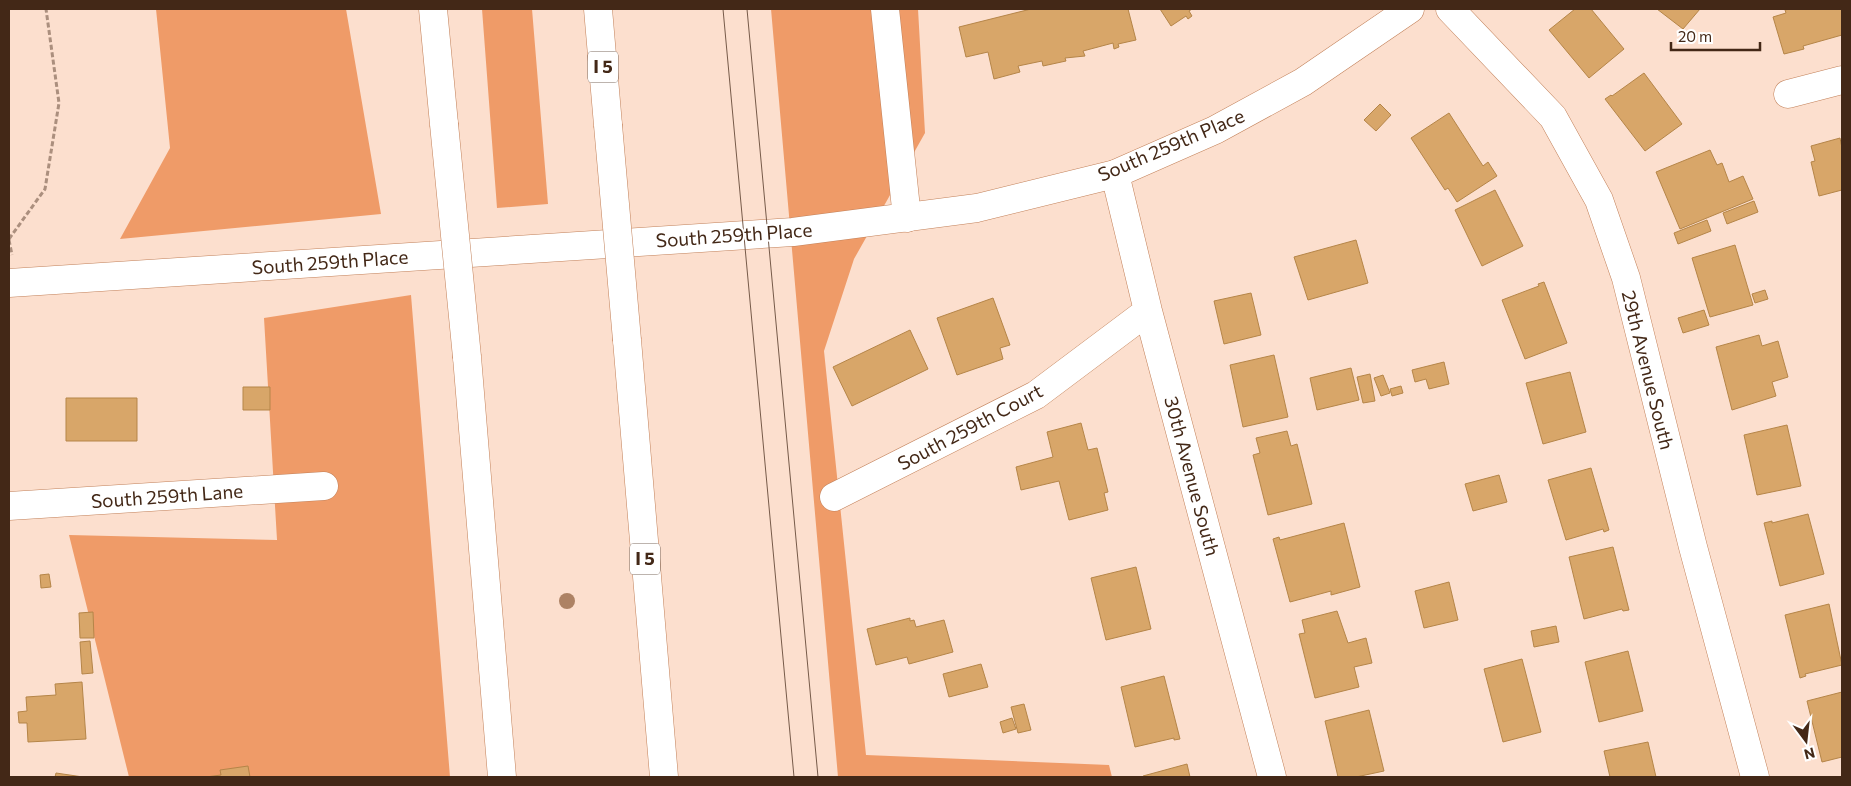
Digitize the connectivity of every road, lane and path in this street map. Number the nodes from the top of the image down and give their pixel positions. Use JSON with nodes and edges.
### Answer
{"nodes":[{"id":1,"x":46,"y":9,"type":"edge"},
{"id":2,"x":433,"y":9,"type":"edge"},
{"id":3,"x":598,"y":9,"type":"edge"},
{"id":4,"x":885,"y":9,"type":"edge"},
{"id":5,"x":1410,"y":9,"type":"edge"},
{"id":6,"x":1450,"y":9,"type":"edge"},
{"id":7,"x":1842,"y":80,"type":"edge"},
{"id":8,"x":1788,"y":94,"type":"dead end"},
{"id":9,"x":1115,"y":174,"type":"junction"},
{"id":10,"x":907,"y":218,"type":"junction"},
{"id":11,"x":9,"y":239,"type":"edge"},
{"id":12,"x":9,"y":283,"type":"edge"},
{"id":13,"x":1148,"y":312,"type":"junction"},
{"id":14,"x":324,"y":486,"type":"dead end"},
{"id":15,"x":834,"y":497,"type":"dead end"},
{"id":16,"x":9,"y":506,"type":"edge"},
{"id":17,"x":502,"y":777,"type":"edge"},
{"id":18,"x":664,"y":777,"type":"edge"},
{"id":19,"x":1272,"y":777,"type":"edge"},
{"id":20,"x":1755,"y":777,"type":"edge"}],
"edges":[{"from":1,"to":11,"type":"path"},
{"from":2,"to":17,"type":"main road","bridge":true},
{"from":3,"to":18,"type":"main road","number":"I 5","bridge":true},
{"from":4,"to":10,"type":"main road"},
{"from":5,"to":9,"type":"main road","name":"South 259th Place"},
{"from":6,"to":20,"type":"main road","name":"29th Avenue South"},
{"from":7,"to":8,"type":"main road"},
{"from":9,"to":10,"type":"main road","name":"South 259th Place"},
{"from":9,"to":13,"type":"main road","name":"30th Avenue South"},
{"from":10,"to":12,"type":"main road","name":"South 259th Place"},
{"from":13,"to":15,"type":"main road","name":"South 259th Court"},
{"from":13,"to":19,"type":"main road","name":"30th Avenue South"},
{"from":14,"to":16,"type":"main road","name":"South 259th Lane"}]}
